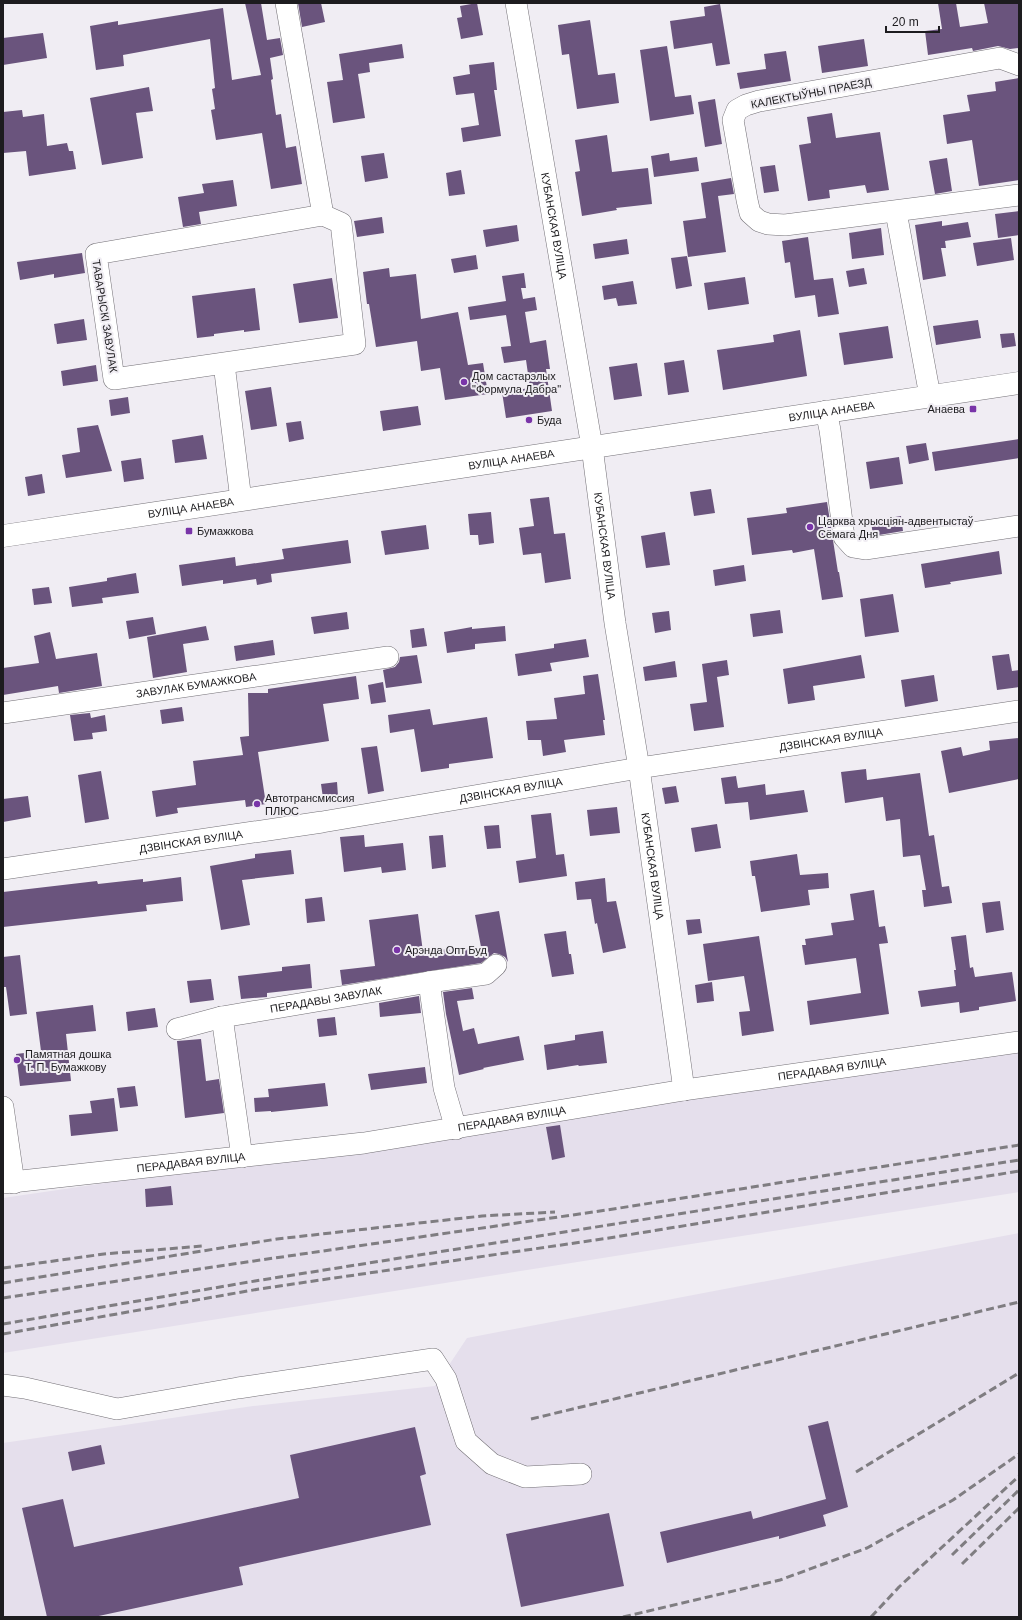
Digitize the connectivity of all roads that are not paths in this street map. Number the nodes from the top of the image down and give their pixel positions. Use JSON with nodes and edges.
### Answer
{"nodes":[{"id":1,"x":286,"y":3,"type":"edge"},
{"id":2,"x":516,"y":3,"type":"edge"},
{"id":3,"x":1019,"y":65,"type":"edge"},
{"id":4,"x":1019,"y":195,"type":"edge"},
{"id":5,"x":896,"y":212,"type":"junction"},
{"id":6,"x":323,"y":215,"type":"junction"},
{"id":7,"x":224,"y":364,"type":"junction"},
{"id":8,"x":1019,"y":383,"type":"edge"},
{"id":9,"x":930,"y":396,"type":"junction"},
{"id":10,"x":826,"y":411,"type":"junction"},
{"id":11,"x":592,"y":447,"type":"junction"},
{"id":12,"x":241,"y":500,"type":"junction"},
{"id":13,"x":1019,"y":526,"type":"edge"},
{"id":14,"x":3,"y":536,"type":"edge"},
{"id":15,"x":388,"y":657,"type":"dead end"},
{"id":16,"x":1019,"y":711,"type":"edge"},
{"id":17,"x":3,"y":713,"type":"edge"},
{"id":18,"x":639,"y":768,"type":"junction"},
{"id":19,"x":3,"y":869,"type":"edge"},
{"id":20,"x":496,"y":965,"type":"dead end"},
{"id":21,"x":429,"y":982,"type":"junction"},
{"id":22,"x":222,"y":1017,"type":"junction"},
{"id":23,"x":177,"y":1029,"type":"dead end"},
{"id":24,"x":1019,"y":1042,"type":"edge"},
{"id":25,"x":684,"y":1090,"type":"junction"},
{"id":26,"x":3,"y":1107,"type":"edge"},
{"id":27,"x":456,"y":1129,"type":"junction"},
{"id":28,"x":242,"y":1157,"type":"junction"},
{"id":29,"x":8,"y":1183,"type":"edge"},
{"id":30,"x":3,"y":1386,"type":"edge"},
{"id":31,"x":581,"y":1474,"type":"dead end"}],
"edges":[{"from":1,"to":6,"type":"street"},
{"from":2,"to":11,"type":"street","name":"КУБАНСКАЯ ВУЛІЦА"},
{"from":3,"to":5,"type":"street","name":"КАЛЕКТЫЎНЫ ПРАЕЗД"},
{"from":4,"to":5,"type":"street","name":"КАЛЕКТЫЎНЫ ПРАЕЗД"},
{"from":5,"to":9,"type":"street"},
{"from":6,"to":7,"type":"street","name":"ТАВАРЫСКІ ЗАВУЛАК"},
{"from":6,"to":7,"type":"street","name":"ТАВАРЫСКІ ЗАВУЛАК"},
{"from":7,"to":12,"type":"street"},
{"from":8,"to":9,"type":"street","name":"ВУЛІЦА АНАЕВА"},
{"from":9,"to":10,"type":"street","name":"ВУЛІЦА АНАЕВА"},
{"from":10,"to":11,"type":"street","name":"ВУЛІЦА АНАЕВА"},
{"from":10,"to":13,"type":"street"},
{"from":11,"to":12,"type":"street","name":"ВУЛІЦА АНАЕВА"},
{"from":11,"to":18,"type":"street","name":"КУБАНСКАЯ ВУЛІЦА"},
{"from":12,"to":14,"type":"street","name":"ВУЛІЦА АНАЕВА"},
{"from":15,"to":17,"type":"street","name":"ЗАВУЛАК БУМАЖКОВА"},
{"from":16,"to":18,"type":"street","name":"ДЗВІНСКАЯ ВУЛІЦА"},
{"from":18,"to":19,"type":"street","name":"ДЗВІНСКАЯ ВУЛІЦА"},
{"from":18,"to":25,"type":"street","name":"КУБАНСКАЯ ВУЛІЦА"},
{"from":20,"to":21,"type":"street","name":"ПЕРАДАВЫ ЗАВУЛАК"},
{"from":21,"to":22,"type":"street","name":"ПЕРАДАВЫ ЗАВУЛАК"},
{"from":21,"to":27,"type":"street"},
{"from":22,"to":23,"type":"street","name":"ПЕРАДАВЫ ЗАВУЛАК"},
{"from":22,"to":28,"type":"street"},
{"from":24,"to":25,"type":"street","name":"ПЕРАДАВАЯ ВУЛІЦА"},
{"from":25,"to":27,"type":"street","name":"ПЕРАДАВАЯ ВУЛІЦА"},
{"from":26,"to":29,"type":"street"},
{"from":27,"to":28,"type":"street","name":"ПЕРАДАВАЯ ВУЛІЦА"},
{"from":28,"to":29,"type":"street","name":"ПЕРАДАВАЯ ВУЛІЦА"},
{"from":30,"to":31,"type":"street"}]}
